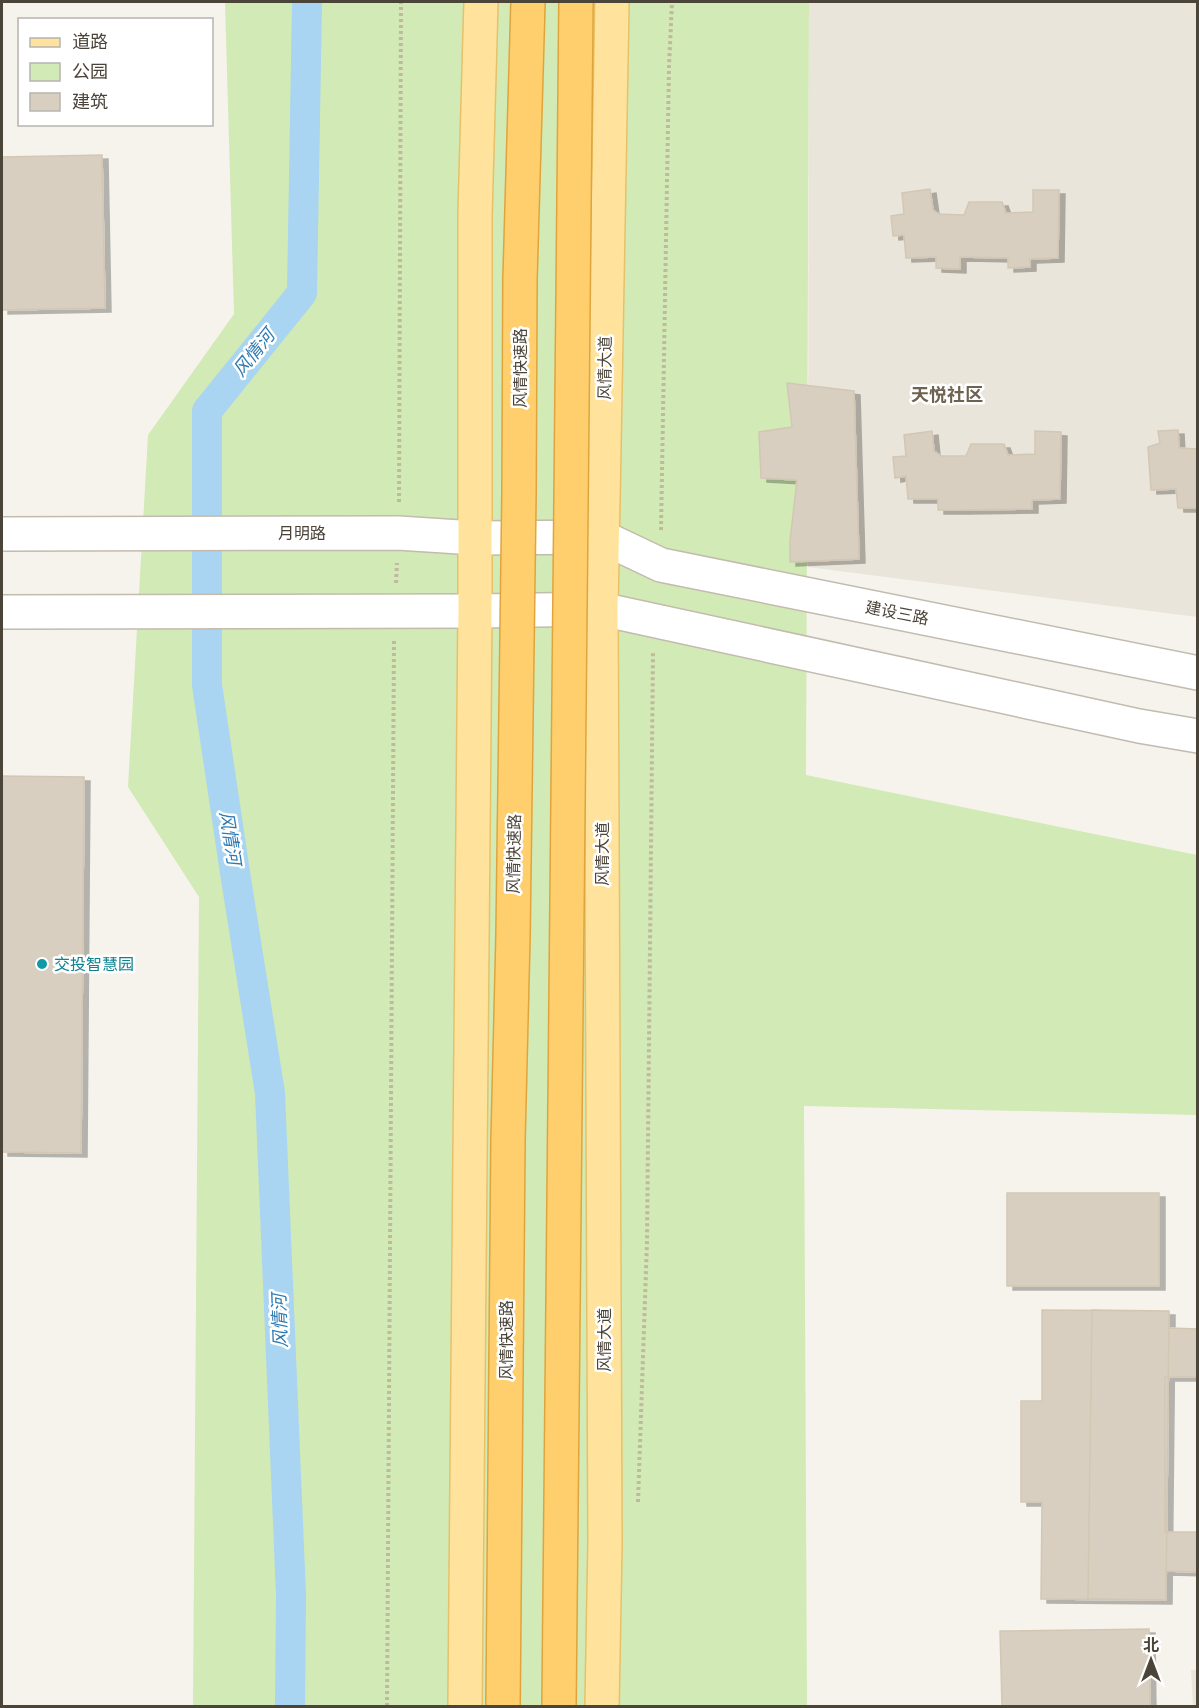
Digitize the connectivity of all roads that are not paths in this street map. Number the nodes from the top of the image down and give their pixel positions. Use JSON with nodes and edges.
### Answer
{"nodes":[{"id":1,"x":481,"y":2,"type":"edge"},
{"id":2,"x":528,"y":2,"type":"edge"},
{"id":3,"x":576,"y":2,"type":"edge"},
{"id":4,"x":612,"y":2,"type":"edge"},
{"id":5,"x":2,"y":534,"type":"edge"},
{"id":6,"x":602,"y":537,"type":"junction"},
{"id":7,"x":475,"y":538,"type":"junction"},
{"id":8,"x":601,"y":609,"type":"junction"},
{"id":9,"x":475,"y":611,"type":"junction"},
{"id":10,"x":2,"y":612,"type":"edge"},
{"id":11,"x":1197,"y":673,"type":"edge"},
{"id":12,"x":1197,"y":736,"type":"edge"},
{"id":13,"x":465,"y":1707,"type":"edge"},
{"id":14,"x":503,"y":1707,"type":"edge"},
{"id":15,"x":559,"y":1707,"type":"edge"},
{"id":16,"x":602,"y":1707,"type":"edge"}],
"edges":[{"from":1,"to":7,"type":"main road"},
{"from":2,"to":14,"type":"highway","name":"风情快速路","bridge":true},
{"from":3,"to":15,"type":"highway","bridge":true},
{"from":4,"to":6,"type":"main road","name":"风情大道"},
{"from":5,"to":7,"type":"street","name":"月明路"},
{"from":6,"to":7,"type":"street","name":"月明路"},
{"from":6,"to":8,"type":"main road","name":"风情大道"},
{"from":6,"to":11,"type":"street","name":"建设三路"},
{"from":7,"to":9,"type":"main road"},
{"from":8,"to":9,"type":"street"},
{"from":8,"to":12,"type":"street"},
{"from":8,"to":16,"type":"main road","name":"风情大道"},
{"from":9,"to":10,"type":"street"},
{"from":9,"to":13,"type":"main road"}]}
